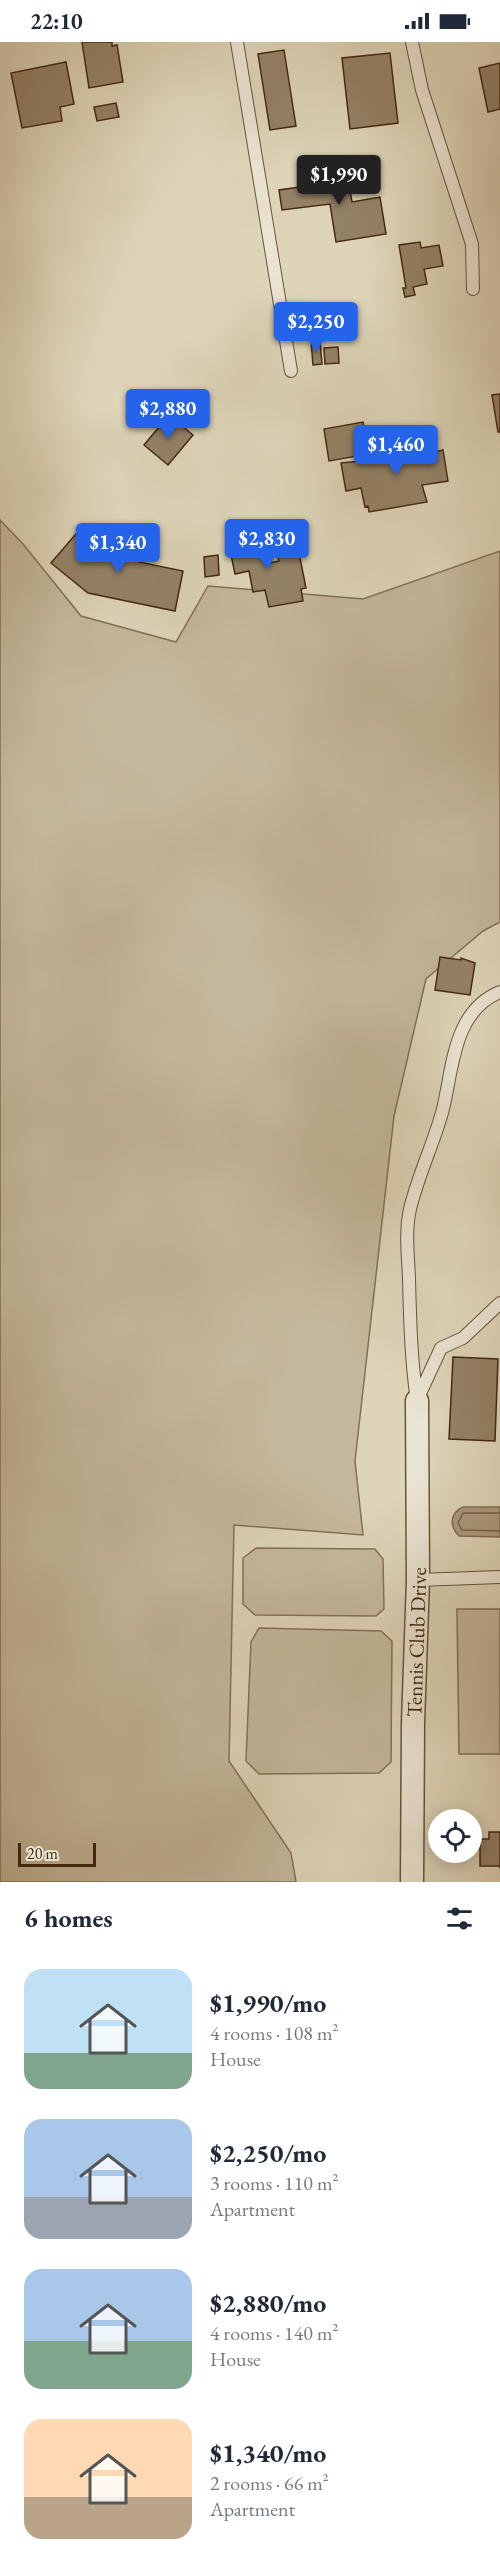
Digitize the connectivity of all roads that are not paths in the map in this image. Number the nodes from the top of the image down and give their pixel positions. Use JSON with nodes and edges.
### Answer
{"nodes":[{"id":1,"x":237,"y":42,"type":"edge"},
{"id":2,"x":412,"y":42,"type":"edge"},
{"id":3,"x":473,"y":289,"type":"dead end"},
{"id":4,"x":291,"y":371,"type":"dead end"},
{"id":5,"x":500,"y":992,"type":"edge"},
{"id":6,"x":500,"y":1303,"type":"edge"},
{"id":7,"x":417,"y":1401,"type":"junction"},
{"id":8,"x":500,"y":1577,"type":"edge"},
{"id":9,"x":418,"y":1580,"type":"junction"},
{"id":10,"x":412,"y":1882,"type":"edge"}],
"edges":[{"from":1,"to":4,"type":"lane"},
{"from":2,"to":3,"type":"lane"},
{"from":5,"to":7,"type":"lane"},
{"from":6,"to":7,"type":"lane"},
{"from":7,"to":9,"type":"street","name":"Tennis Club Drive"},
{"from":8,"to":9,"type":"lane"},
{"from":9,"to":10,"type":"street","name":"Tennis Club Drive"}]}
